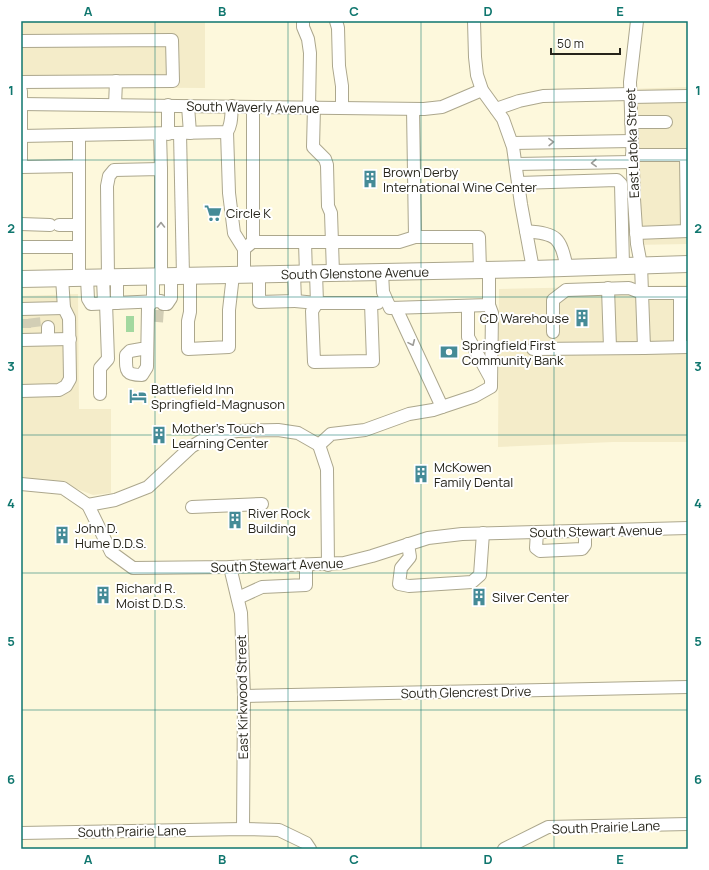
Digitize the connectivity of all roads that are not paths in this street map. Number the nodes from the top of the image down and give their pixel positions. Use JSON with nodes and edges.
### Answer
{"nodes":[{"id":1,"x":303,"y":21,"type":"edge"},
{"id":2,"x":336,"y":21,"type":"edge"},
{"id":3,"x":474,"y":21,"type":"edge"},
{"id":4,"x":637,"y":21,"type":"edge"},
{"id":5,"x":21,"y":41,"type":"edge"},
{"id":6,"x":116,"y":81,"type":"junction"},
{"id":7,"x":21,"y":82,"type":"edge"},
{"id":8,"x":482,"y":90,"type":"junction"},
{"id":9,"x":21,"y":91,"type":"edge"},
{"id":10,"x":630,"y":95,"type":"junction"},
{"id":11,"x":688,"y":96,"type":"edge"},
{"id":12,"x":21,"y":104,"type":"edge"},
{"id":13,"x":115,"y":105,"type":"junction"},
{"id":14,"x":168,"y":105,"type":"junction"},
{"id":15,"x":188,"y":106,"type":"junction"},
{"id":16,"x":232,"y":106,"type":"junction"},
{"id":17,"x":253,"y":107,"type":"junction"},
{"id":18,"x":312,"y":107,"type":"junction"},
{"id":19,"x":342,"y":108,"type":"junction"},
{"id":20,"x":413,"y":109,"type":"junction"},
{"id":21,"x":496,"y":109,"type":"junction"},
{"id":22,"x":631,"y":122,"type":"junction"},
{"id":23,"x":666,"y":122,"type":"dead end"},
{"id":24,"x":226,"y":132,"type":"junction"},
{"id":25,"x":174,"y":134,"type":"junction"},
{"id":26,"x":79,"y":135,"type":"junction"},
{"id":27,"x":21,"y":136,"type":"edge"},
{"id":28,"x":632,"y":142,"type":"junction"},
{"id":29,"x":512,"y":143,"type":"junction"},
{"id":30,"x":687,"y":155,"type":"edge"},
{"id":31,"x":632,"y":158,"type":"junction"},
{"id":32,"x":516,"y":164,"type":"junction"},
{"id":33,"x":79,"y":166,"type":"junction"},
{"id":34,"x":21,"y":167,"type":"edge"},
{"id":35,"x":161,"y":169,"type":"junction"},
{"id":36,"x":518,"y":183,"type":"junction"},
{"id":37,"x":21,"y":224,"type":"edge"},
{"id":38,"x":79,"y":225,"type":"junction"},
{"id":39,"x":526,"y":231,"type":"junction"},
{"id":40,"x":688,"y":231,"type":"edge"},
{"id":41,"x":636,"y":233,"type":"junction"},
{"id":42,"x":415,"y":237,"type":"junction"},
{"id":43,"x":254,"y":240,"type":"junction"},
{"id":44,"x":305,"y":242,"type":"junction"},
{"id":45,"x":332,"y":242,"type":"junction"},
{"id":46,"x":21,"y":247,"type":"edge"},
{"id":47,"x":79,"y":247,"type":"junction"},
{"id":48,"x":244,"y":249,"type":"junction"},
{"id":49,"x":688,"y":264,"type":"edge"},
{"id":50,"x":623,"y":265,"type":"junction"},
{"id":51,"x":642,"y":265,"type":"junction"},
{"id":52,"x":567,"y":268,"type":"junction"},
{"id":53,"x":533,"y":269,"type":"junction"},
{"id":54,"x":485,"y":270,"type":"junction"},
{"id":55,"x":382,"y":272,"type":"junction"},
{"id":56,"x":333,"y":273,"type":"junction"},
{"id":57,"x":305,"y":274,"type":"junction"},
{"id":58,"x":245,"y":275,"type":"junction"},
{"id":59,"x":172,"y":276,"type":"junction"},
{"id":60,"x":109,"y":277,"type":"junction"},
{"id":61,"x":62,"y":278,"type":"junction"},
{"id":62,"x":83,"y":278,"type":"junction"},
{"id":63,"x":21,"y":279,"type":"edge"},
{"id":64,"x":608,"y":288,"type":"junction"},
{"id":65,"x":642,"y":293,"type":"junction"},
{"id":66,"x":684,"y":293,"type":"edge"},
{"id":67,"x":386,"y":300,"type":"junction"},
{"id":68,"x":295,"y":301,"type":"junction"},
{"id":69,"x":317,"y":302,"type":"junction"},
{"id":70,"x":109,"y":303,"type":"junction"},
{"id":71,"x":371,"y":303,"type":"junction"},
{"id":72,"x":155,"y":305,"type":"junction"},
{"id":73,"x":468,"y":306,"type":"junction"},
{"id":74,"x":489,"y":306,"type":"junction"},
{"id":75,"x":64,"y":308,"type":"junction"},
{"id":76,"x":396,"y":308,"type":"junction"},
{"id":77,"x":157,"y":322,"type":"tunnel mouth"},
{"id":78,"x":48,"y":323,"type":"junction"},
{"id":79,"x":28,"y":324,"type":"edge"},
{"id":80,"x":553,"y":332,"type":"dead end"},
{"id":81,"x":148,"y":333,"type":"junction"},
{"id":82,"x":70,"y":339,"type":"junction"},
{"id":83,"x":147,"y":348,"type":"dead end"},
{"id":84,"x":610,"y":348,"type":"junction"},
{"id":85,"x":644,"y":348,"type":"junction"},
{"id":86,"x":684,"y":348,"type":"edge"},
{"id":87,"x":533,"y":349,"type":"dead end"},
{"id":88,"x":491,"y":380,"type":"junction"},
{"id":89,"x":21,"y":391,"type":"edge"},
{"id":90,"x":100,"y":394,"type":"dead end"},
{"id":91,"x":442,"y":407,"type":"junction"},
{"id":92,"x":319,"y":445,"type":"junction"},
{"id":93,"x":21,"y":484,"type":"edge"},
{"id":94,"x":262,"y":504,"type":"dead end"},
{"id":95,"x":88,"y":505,"type":"junction"},
{"id":96,"x":192,"y":507,"type":"dead end"},
{"id":97,"x":688,"y":528,"type":"edge"},
{"id":98,"x":585,"y":531,"type":"junction"},
{"id":99,"x":537,"y":532,"type":"junction"},
{"id":100,"x":484,"y":533,"type":"junction"},
{"id":101,"x":408,"y":544,"type":"junction"},
{"id":102,"x":328,"y":564,"type":"junction"},
{"id":103,"x":306,"y":565,"type":"junction"},
{"id":104,"x":230,"y":567,"type":"junction"},
{"id":105,"x":238,"y":598,"type":"junction"},
{"id":106,"x":688,"y":687,"type":"edge"},
{"id":107,"x":244,"y":696,"type":"junction"},
{"id":108,"x":688,"y":824,"type":"edge"},
{"id":109,"x":242,"y":829,"type":"junction"},
{"id":110,"x":21,"y":833,"type":"edge"},
{"id":111,"x":310,"y":849,"type":"edge"},
{"id":112,"x":504,"y":849,"type":"edge"}],
"edges":[{"from":1,"to":18,"type":"street"},
{"from":2,"to":19,"type":"street"},
{"from":3,"to":8,"type":"street"},
{"from":4,"to":10,"type":"street","name":"East Latoka Street"},
{"from":5,"to":6,"type":"street"},
{"from":6,"to":7,"type":"street"},
{"from":6,"to":13,"type":"street"},
{"from":8,"to":20,"type":"street","name":"South Waverly Avenue"},
{"from":8,"to":21,"type":"street"},
{"from":9,"to":12,"type":"street"},
{"from":10,"to":11,"type":"street"},
{"from":10,"to":21,"type":"street"},
{"from":10,"to":22,"type":"street","name":"East Latoka Street"},
{"from":12,"to":13,"type":"street","name":"South Waverly Avenue"},
{"from":12,"to":27,"type":"street"},
{"from":13,"to":14,"type":"street","name":"South Waverly Avenue"},
{"from":14,"to":15,"type":"street","name":"South Waverly Avenue"},
{"from":14,"to":25,"type":"street"},
{"from":15,"to":16,"type":"street","name":"South Waverly Avenue"},
{"from":15,"to":25,"type":"street"},
{"from":16,"to":17,"type":"street","name":"South Waverly Avenue"},
{"from":16,"to":24,"type":"street"},
{"from":17,"to":18,"type":"street","name":"South Waverly Avenue"},
{"from":17,"to":43,"type":"street"},
{"from":18,"to":19,"type":"street","name":"South Waverly Avenue"},
{"from":18,"to":45,"type":"street"},
{"from":19,"to":20,"type":"street","name":"South Waverly Avenue"},
{"from":20,"to":42,"type":"street"},
{"from":21,"to":29,"type":"street"},
{"from":22,"to":23,"type":"street"},
{"from":22,"to":28,"type":"street","name":"East Latoka Street"},
{"from":24,"to":25,"type":"street"},
{"from":24,"to":48,"type":"street"},
{"from":25,"to":26,"type":"street"},
{"from":25,"to":35,"type":"street"},
{"from":25,"to":59,"type":"street"},
{"from":26,"to":27,"type":"street"},
{"from":26,"to":33,"type":"street"},
{"from":27,"to":34,"type":"street"},
{"from":29,"to":28,"type":"street","one_way":true},
{"from":28,"to":31,"type":"street","name":"East Latoka Street"},
{"from":29,"to":32,"type":"street"},
{"from":30,"to":31,"type":"street"},
{"from":30,"to":40,"type":"street"},
{"from":31,"to":32,"type":"street","one_way":true},
{"from":31,"to":41,"type":"street","name":"East Latoka Street"},
{"from":32,"to":36,"type":"street"},
{"from":33,"to":34,"type":"street"},
{"from":33,"to":38,"type":"street"},
{"from":59,"to":35,"type":"street","one_way":true},
{"from":35,"to":60,"type":"street"},
{"from":36,"to":39,"type":"street"},
{"from":36,"to":50,"type":"street"},
{"from":37,"to":38,"type":"street"},
{"from":38,"to":47,"type":"street"},
{"from":39,"to":52,"type":"street"},
{"from":39,"to":53,"type":"street"},
{"from":40,"to":41,"type":"street"},
{"from":41,"to":51,"type":"street","name":"East Latoka Street"},
{"from":42,"to":45,"type":"street"},
{"from":42,"to":54,"type":"street"},
{"from":43,"to":44,"type":"street"},
{"from":43,"to":48,"type":"street"},
{"from":44,"to":45,"type":"street"},
{"from":44,"to":57,"type":"street"},
{"from":45,"to":56,"type":"street"},
{"from":46,"to":47,"type":"street"},
{"from":47,"to":62,"type":"street"},
{"from":48,"to":58,"type":"street"},
{"from":49,"to":51,"type":"main road","name":"South Glenstone Avenue"},
{"from":50,"to":51,"type":"main road","name":"South Glenstone Avenue"},
{"from":50,"to":52,"type":"main road","name":"South Glenstone Avenue"},
{"from":51,"to":65,"type":"street","name":"East Latoka Street"},
{"from":52,"to":53,"type":"main road","name":"South Glenstone Avenue"},
{"from":53,"to":54,"type":"main road","name":"South Glenstone Avenue"},
{"from":54,"to":55,"type":"main road","name":"South Glenstone Avenue"},
{"from":54,"to":74,"type":"street"},
{"from":55,"to":56,"type":"main road","name":"South Glenstone Avenue"},
{"from":55,"to":67,"type":"street"},
{"from":56,"to":57,"type":"main road","name":"South Glenstone Avenue"},
{"from":57,"to":58,"type":"main road","name":"South Glenstone Avenue"},
{"from":57,"to":68,"type":"street"},
{"from":57,"to":69,"type":"street"},
{"from":58,"to":59,"type":"main road","name":"South Glenstone Avenue"},
{"from":58,"to":59,"type":"street"},
{"from":58,"to":68,"type":"street"},
{"from":59,"to":60,"type":"main road","name":"South Glenstone Avenue"},
{"from":59,"to":72,"type":"street"},
{"from":59,"to":72,"type":"street"},
{"from":60,"to":62,"type":"main road","name":"South Glenstone Avenue"},
{"from":60,"to":70,"type":"street"},
{"from":61,"to":62,"type":"main road","name":"South Glenstone Avenue"},
{"from":61,"to":63,"type":"main road","name":"South Glenstone Avenue"},
{"from":61,"to":75,"type":"street"},
{"from":62,"to":70,"type":"street"},
{"from":64,"to":65,"type":"street"},
{"from":64,"to":80,"type":"street"},
{"from":64,"to":84,"type":"street"},
{"from":65,"to":66,"type":"street"},
{"from":65,"to":85,"type":"street","name":"East Latoka Street"},
{"from":66,"to":86,"type":"street"},
{"from":67,"to":71,"type":"street"},
{"from":67,"to":76,"type":"street"},
{"from":68,"to":69,"type":"street"},
{"from":69,"to":71,"type":"street"},
{"from":69,"to":71,"type":"street"},
{"from":70,"to":72,"type":"street"},
{"from":70,"to":90,"type":"street"},
{"from":72,"to":81,"type":"street"},
{"from":73,"to":74,"type":"street"},
{"from":73,"to":76,"type":"street"},
{"from":73,"to":88,"type":"street"},
{"from":74,"to":88,"type":"street"},
{"from":75,"to":78,"type":"street"},
{"from":75,"to":82,"type":"street"},
{"from":76,"to":91,"type":"street","one_way":true},
{"from":77,"to":81,"type":"street"},
{"from":78,"to":79,"type":"street"},
{"from":78,"to":79,"type":"street"},
{"from":78,"to":82,"type":"street"},
{"from":81,"to":83,"type":"street"},
{"from":82,"to":89,"type":"street"},
{"from":84,"to":85,"type":"street"},
{"from":84,"to":87,"type":"street"},
{"from":85,"to":86,"type":"street"},
{"from":88,"to":91,"type":"street"},
{"from":91,"to":92,"type":"street"},
{"from":92,"to":95,"type":"street"},
{"from":92,"to":102,"type":"street"},
{"from":93,"to":95,"type":"street"},
{"from":94,"to":96,"type":"street"},
{"from":95,"to":104,"type":"street","name":"South Stewart Avenue"},
{"from":97,"to":98,"type":"street","name":"South Stewart Avenue"},
{"from":98,"to":99,"type":"street","name":"South Stewart Avenue"},
{"from":98,"to":99,"type":"street"},
{"from":99,"to":100,"type":"street","name":"South Stewart Avenue"},
{"from":100,"to":101,"type":"street","name":"South Stewart Avenue"},
{"from":100,"to":101,"type":"street"},
{"from":101,"to":102,"type":"street","name":"South Stewart Avenue"},
{"from":102,"to":103,"type":"street","name":"South Stewart Avenue"},
{"from":103,"to":104,"type":"street","name":"South Stewart Avenue"},
{"from":103,"to":105,"type":"street"},
{"from":104,"to":105,"type":"street","name":"East Kirkwood Street"},
{"from":105,"to":107,"type":"street","name":"East Kirkwood Street"},
{"from":106,"to":107,"type":"street","name":"South Glencrest Drive"},
{"from":107,"to":109,"type":"street","name":"East Kirkwood Street"},
{"from":108,"to":112,"type":"street","name":"South Prairie Lane"},
{"from":109,"to":110,"type":"street","name":"South Prairie Lane"},
{"from":109,"to":111,"type":"street","name":"South Prairie Lane"}]}
